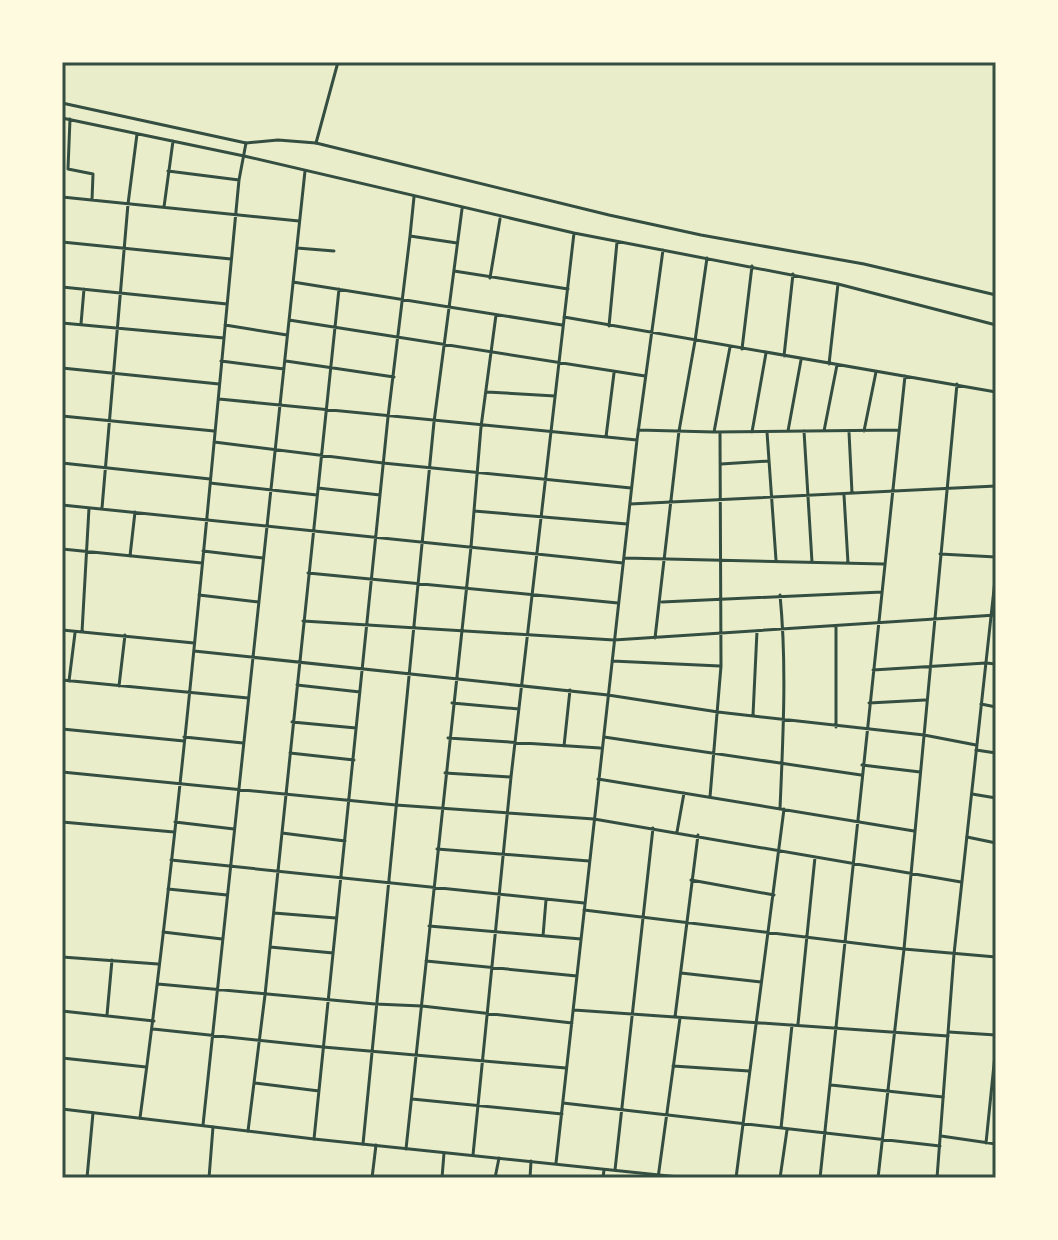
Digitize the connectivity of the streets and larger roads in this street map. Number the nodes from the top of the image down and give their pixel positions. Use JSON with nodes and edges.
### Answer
{"nodes":[{"id":1,"x":338,"y":62,"type":"edge"},
{"id":2,"x":62,"y":103,"type":"edge"},
{"id":3,"x":62,"y":118,"type":"edge"},
{"id":4,"x":70,"y":119,"type":"junction"},
{"id":5,"x":137,"y":134,"type":"junction"},
{"id":6,"x":173,"y":141,"type":"junction"},
{"id":7,"x":246,"y":143,"type":"junction"},
{"id":8,"x":316,"y":143,"type":"junction"},
{"id":9,"x":244,"y":156,"type":"junction"},
{"id":10,"x":168,"y":171,"type":"junction"},
{"id":11,"x":305,"y":171,"type":"junction"},
{"id":12,"x":239,"y":180,"type":"junction"},
{"id":13,"x":62,"y":197,"type":"edge"},
{"id":14,"x":414,"y":197,"type":"junction"},
{"id":15,"x":92,"y":200,"type":"junction"},
{"id":16,"x":128,"y":204,"type":"junction"},
{"id":17,"x":164,"y":207,"type":"junction"},
{"id":18,"x":462,"y":207,"type":"junction"},
{"id":19,"x":235,"y":215,"type":"junction"},
{"id":20,"x":500,"y":217,"type":"junction"},
{"id":21,"x":299,"y":221,"type":"junction"},
{"id":22,"x":574,"y":233,"type":"junction"},
{"id":23,"x":410,"y":236,"type":"junction"},
{"id":24,"x":618,"y":240,"type":"junction"},
{"id":25,"x":62,"y":242,"type":"edge"},
{"id":26,"x":457,"y":243,"type":"junction"},
{"id":27,"x":124,"y":248,"type":"junction"},
{"id":28,"x":297,"y":248,"type":"junction"},
{"id":29,"x":663,"y":250,"type":"junction"},
{"id":30,"x":334,"y":251,"type":"dead end"},
{"id":31,"x":707,"y":258,"type":"junction"},
{"id":32,"x":231,"y":259,"type":"junction"},
{"id":33,"x":752,"y":266,"type":"junction"},
{"id":34,"x":454,"y":271,"type":"junction"},
{"id":35,"x":793,"y":274,"type":"junction"},
{"id":36,"x":490,"y":278,"type":"junction"},
{"id":37,"x":293,"y":282,"type":"junction"},
{"id":38,"x":838,"y":284,"type":"junction"},
{"id":39,"x":62,"y":287,"type":"edge"},
{"id":40,"x":84,"y":289,"type":"junction"},
{"id":41,"x":339,"y":289,"type":"junction"},
{"id":42,"x":568,"y":289,"type":"junction"},
{"id":43,"x":121,"y":293,"type":"junction"},
{"id":44,"x":996,"y":295,"type":"edge"},
{"id":45,"x":403,"y":299,"type":"junction"},
{"id":46,"x":227,"y":304,"type":"junction"},
{"id":47,"x":449,"y":307,"type":"junction"},
{"id":48,"x":496,"y":315,"type":"junction"},
{"id":49,"x":564,"y":317,"type":"junction"},
{"id":50,"x":289,"y":320,"type":"junction"},
{"id":51,"x":62,"y":323,"type":"edge"},
{"id":52,"x":81,"y":324,"type":"junction"},
{"id":53,"x":225,"y":325,"type":"junction"},
{"id":54,"x":563,"y":325,"type":"junction"},
{"id":55,"x":996,"y":325,"type":"edge"},
{"id":56,"x":609,"y":326,"type":"junction"},
{"id":57,"x":117,"y":328,"type":"junction"},
{"id":58,"x":335,"y":328,"type":"junction"},
{"id":59,"x":652,"y":334,"type":"junction"},
{"id":60,"x":287,"y":335,"type":"junction"},
{"id":61,"x":397,"y":337,"type":"junction"},
{"id":62,"x":224,"y":338,"type":"junction"},
{"id":63,"x":695,"y":341,"type":"junction"},
{"id":64,"x":444,"y":345,"type":"junction"},
{"id":65,"x":730,"y":347,"type":"junction"},
{"id":66,"x":742,"y":349,"type":"junction"},
{"id":67,"x":491,"y":352,"type":"junction"},
{"id":68,"x":766,"y":353,"type":"junction"},
{"id":69,"x":784,"y":356,"type":"junction"},
{"id":70,"x":801,"y":359,"type":"junction"},
{"id":71,"x":221,"y":361,"type":"junction"},
{"id":72,"x":285,"y":361,"type":"junction"},
{"id":73,"x":558,"y":362,"type":"junction"},
{"id":74,"x":829,"y":364,"type":"junction"},
{"id":75,"x":837,"y":365,"type":"junction"},
{"id":76,"x":62,"y":368,"type":"edge"},
{"id":77,"x":331,"y":368,"type":"junction"},
{"id":78,"x":284,"y":369,"type":"junction"},
{"id":79,"x":614,"y":372,"type":"junction"},
{"id":80,"x":876,"y":372,"type":"junction"},
{"id":81,"x":113,"y":373,"type":"junction"},
{"id":82,"x":645,"y":376,"type":"junction"},
{"id":83,"x":905,"y":376,"type":"junction"},
{"id":84,"x":394,"y":377,"type":"junction"},
{"id":85,"x":219,"y":384,"type":"junction"},
{"id":86,"x":957,"y":384,"type":"junction"},
{"id":87,"x":485,"y":392,"type":"junction"},
{"id":88,"x":996,"y":392,"type":"edge"},
{"id":89,"x":555,"y":396,"type":"junction"},
{"id":90,"x":217,"y":399,"type":"junction"},
{"id":91,"x":280,"y":406,"type":"junction"},
{"id":92,"x":325,"y":411,"type":"junction"},
{"id":93,"x":62,"y":416,"type":"edge"},
{"id":94,"x":388,"y":417,"type":"junction"},
{"id":95,"x":108,"y":421,"type":"junction"},
{"id":96,"x":434,"y":422,"type":"junction"},
{"id":97,"x":481,"y":427,"type":"junction"},
{"id":98,"x":638,"y":430,"type":"junction"},
{"id":99,"x":898,"y":430,"type":"junction"},
{"id":100,"x":215,"y":431,"type":"junction"},
{"id":101,"x":679,"y":431,"type":"junction"},
{"id":102,"x":788,"y":431,"type":"junction"},
{"id":103,"x":804,"y":431,"type":"junction"},
{"id":104,"x":824,"y":431,"type":"junction"},
{"id":105,"x":849,"y":431,"type":"junction"},
{"id":106,"x":864,"y":431,"type":"junction"},
{"id":107,"x":550,"y":432,"type":"junction"},
{"id":108,"x":714,"y":432,"type":"junction"},
{"id":109,"x":720,"y":432,"type":"junction"},
{"id":110,"x":752,"y":432,"type":"junction"},
{"id":111,"x":767,"y":432,"type":"junction"},
{"id":112,"x":606,"y":437,"type":"junction"},
{"id":113,"x":637,"y":440,"type":"junction"},
{"id":114,"x":214,"y":442,"type":"junction"},
{"id":115,"x":275,"y":449,"type":"junction"},
{"id":116,"x":321,"y":456,"type":"junction"},
{"id":117,"x":769,"y":461,"type":"junction"},
{"id":118,"x":62,"y":463,"type":"edge"},
{"id":119,"x":383,"y":463,"type":"junction"},
{"id":120,"x":721,"y":464,"type":"junction"},
{"id":121,"x":105,"y":467,"type":"junction"},
{"id":122,"x":430,"y":467,"type":"junction"},
{"id":123,"x":476,"y":472,"type":"junction"},
{"id":124,"x":545,"y":479,"type":"junction"},
{"id":125,"x":210,"y":481,"type":"junction"},
{"id":126,"x":996,"y":486,"type":"edge"},
{"id":127,"x":318,"y":488,"type":"junction"},
{"id":128,"x":631,"y":488,"type":"junction"},
{"id":129,"x":271,"y":489,"type":"junction"},
{"id":130,"x":947,"y":490,"type":"junction"},
{"id":131,"x":844,"y":493,"type":"junction"},
{"id":132,"x":852,"y":493,"type":"junction"},
{"id":133,"x":892,"y":493,"type":"junction"},
{"id":134,"x":317,"y":495,"type":"junction"},
{"id":135,"x":380,"y":495,"type":"junction"},
{"id":136,"x":808,"y":495,"type":"junction"},
{"id":137,"x":772,"y":497,"type":"junction"},
{"id":138,"x":721,"y":500,"type":"junction"},
{"id":139,"x":671,"y":501,"type":"junction"},
{"id":140,"x":630,"y":504,"type":"junction"},
{"id":141,"x":62,"y":505,"type":"edge"},
{"id":142,"x":89,"y":508,"type":"junction"},
{"id":143,"x":102,"y":508,"type":"junction"},
{"id":144,"x":474,"y":511,"type":"junction"},
{"id":145,"x":135,"y":512,"type":"junction"},
{"id":146,"x":541,"y":516,"type":"junction"},
{"id":147,"x":206,"y":519,"type":"junction"},
{"id":148,"x":627,"y":524,"type":"junction"},
{"id":149,"x":266,"y":526,"type":"junction"},
{"id":150,"x":313,"y":530,"type":"junction"},
{"id":151,"x":376,"y":536,"type":"junction"},
{"id":152,"x":423,"y":541,"type":"junction"},
{"id":153,"x":471,"y":547,"type":"junction"},
{"id":154,"x":62,"y":549,"type":"edge"},
{"id":155,"x":203,"y":551,"type":"junction"},
{"id":156,"x":85,"y":552,"type":"junction"},
{"id":157,"x":538,"y":553,"type":"junction"},
{"id":158,"x":940,"y":554,"type":"junction"},
{"id":159,"x":130,"y":556,"type":"junction"},
{"id":160,"x":996,"y":557,"type":"edge"},
{"id":161,"x":263,"y":558,"type":"junction"},
{"id":162,"x":665,"y":559,"type":"junction"},
{"id":163,"x":720,"y":559,"type":"junction"},
{"id":164,"x":776,"y":560,"type":"junction"},
{"id":165,"x":623,"y":561,"type":"junction"},
{"id":166,"x":812,"y":562,"type":"junction"},
{"id":167,"x":202,"y":563,"type":"junction"},
{"id":168,"x":848,"y":563,"type":"junction"},
{"id":169,"x":884,"y":564,"type":"junction"},
{"id":170,"x":996,"y":571,"type":"edge"},
{"id":171,"x":308,"y":573,"type":"junction"},
{"id":172,"x":372,"y":579,"type":"junction"},
{"id":173,"x":418,"y":584,"type":"junction"},
{"id":174,"x":465,"y":589,"type":"junction"},
{"id":175,"x":882,"y":592,"type":"junction"},
{"id":176,"x":199,"y":595,"type":"junction"},
{"id":177,"x":780,"y":595,"type":"junction"},
{"id":178,"x":533,"y":596,"type":"junction"},
{"id":179,"x":722,"y":597,"type":"junction"},
{"id":180,"x":259,"y":602,"type":"junction"},
{"id":181,"x":660,"y":602,"type":"junction"},
{"id":182,"x":618,"y":603,"type":"junction"},
{"id":183,"x":994,"y":615,"type":"edge"},
{"id":184,"x":933,"y":620,"type":"junction"},
{"id":185,"x":303,"y":621,"type":"junction"},
{"id":186,"x":878,"y":623,"type":"junction"},
{"id":187,"x":368,"y":626,"type":"junction"},
{"id":188,"x":836,"y":627,"type":"junction"},
{"id":189,"x":413,"y":629,"type":"junction"},
{"id":190,"x":783,"y":629,"type":"junction"},
{"id":191,"x":62,"y":630,"type":"edge"},
{"id":192,"x":75,"y":631,"type":"junction"},
{"id":193,"x":757,"y":631,"type":"junction"},
{"id":194,"x":82,"y":632,"type":"junction"},
{"id":195,"x":461,"y":632,"type":"junction"},
{"id":196,"x":722,"y":634,"type":"junction"},
{"id":197,"x":125,"y":635,"type":"junction"},
{"id":198,"x":529,"y":636,"type":"junction"},
{"id":199,"x":655,"y":638,"type":"junction"},
{"id":200,"x":614,"y":640,"type":"junction"},
{"id":201,"x":194,"y":643,"type":"junction"},
{"id":202,"x":194,"y":651,"type":"junction"},
{"id":203,"x":253,"y":657,"type":"junction"},
{"id":204,"x":612,"y":661,"type":"junction"},
{"id":205,"x":299,"y":662,"type":"junction"},
{"id":206,"x":986,"y":663,"type":"junction"},
{"id":207,"x":996,"y":664,"type":"edge"},
{"id":208,"x":721,"y":666,"type":"junction"},
{"id":209,"x":930,"y":666,"type":"junction"},
{"id":210,"x":362,"y":668,"type":"junction"},
{"id":211,"x":873,"y":670,"type":"junction"},
{"id":212,"x":408,"y":673,"type":"junction"},
{"id":213,"x":455,"y":678,"type":"junction"},
{"id":214,"x":62,"y":680,"type":"edge"},
{"id":215,"x":69,"y":681,"type":"junction"},
{"id":216,"x":296,"y":685,"type":"junction"},
{"id":217,"x":522,"y":685,"type":"junction"},
{"id":218,"x":119,"y":686,"type":"junction"},
{"id":219,"x":570,"y":690,"type":"junction"},
{"id":220,"x":360,"y":692,"type":"junction"},
{"id":221,"x":189,"y":693,"type":"junction"},
{"id":222,"x":608,"y":695,"type":"junction"},
{"id":223,"x":248,"y":698,"type":"junction"},
{"id":224,"x":927,"y":700,"type":"junction"},
{"id":225,"x":452,"y":703,"type":"junction"},
{"id":226,"x":869,"y":703,"type":"junction"},
{"id":227,"x":981,"y":704,"type":"junction"},
{"id":228,"x":996,"y":707,"type":"edge"},
{"id":229,"x":519,"y":709,"type":"junction"},
{"id":230,"x":718,"y":712,"type":"junction"},
{"id":231,"x":753,"y":717,"type":"junction"},
{"id":232,"x":784,"y":720,"type":"junction"},
{"id":233,"x":292,"y":722,"type":"junction"},
{"id":234,"x":836,"y":727,"type":"junction"},
{"id":235,"x":356,"y":728,"type":"junction"},
{"id":236,"x":62,"y":729,"type":"edge"},
{"id":237,"x":866,"y":729,"type":"junction"},
{"id":238,"x":924,"y":735,"type":"junction"},
{"id":239,"x":604,"y":737,"type":"junction"},
{"id":240,"x":448,"y":738,"type":"junction"},
{"id":241,"x":184,"y":739,"type":"junction"},
{"id":242,"x":515,"y":742,"type":"junction"},
{"id":243,"x":243,"y":743,"type":"junction"},
{"id":244,"x":564,"y":746,"type":"junction"},
{"id":245,"x":976,"y":747,"type":"junction"},
{"id":246,"x":602,"y":748,"type":"junction"},
{"id":247,"x":289,"y":753,"type":"junction"},
{"id":248,"x":996,"y":753,"type":"edge"},
{"id":249,"x":714,"y":754,"type":"junction"},
{"id":250,"x":354,"y":760,"type":"junction"},
{"id":251,"x":782,"y":763,"type":"junction"},
{"id":252,"x":862,"y":765,"type":"junction"},
{"id":253,"x":62,"y":772,"type":"edge"},
{"id":254,"x":920,"y":772,"type":"junction"},
{"id":255,"x":445,"y":773,"type":"junction"},
{"id":256,"x":861,"y":775,"type":"junction"},
{"id":257,"x":511,"y":777,"type":"junction"},
{"id":258,"x":598,"y":779,"type":"junction"},
{"id":259,"x":180,"y":782,"type":"junction"},
{"id":260,"x":239,"y":787,"type":"junction"},
{"id":261,"x":286,"y":792,"type":"junction"},
{"id":262,"x":684,"y":793,"type":"junction"},
{"id":263,"x":971,"y":794,"type":"junction"},
{"id":264,"x":710,"y":797,"type":"junction"},
{"id":265,"x":996,"y":798,"type":"edge"},
{"id":266,"x":349,"y":799,"type":"junction"},
{"id":267,"x":396,"y":805,"type":"junction"},
{"id":268,"x":441,"y":807,"type":"junction"},
{"id":269,"x":782,"y":809,"type":"junction"},
{"id":270,"x":508,"y":813,"type":"junction"},
{"id":271,"x":594,"y":819,"type":"junction"},
{"id":272,"x":857,"y":821,"type":"junction"},
{"id":273,"x":62,"y":822,"type":"edge"},
{"id":274,"x":175,"y":822,"type":"junction"},
{"id":275,"x":653,"y":828,"type":"junction"},
{"id":276,"x":234,"y":829,"type":"junction"},
{"id":277,"x":914,"y":831,"type":"junction"},
{"id":278,"x":174,"y":832,"type":"junction"},
{"id":279,"x":677,"y":832,"type":"junction"},
{"id":280,"x":282,"y":833,"type":"junction"},
{"id":281,"x":698,"y":835,"type":"junction"},
{"id":282,"x":967,"y":837,"type":"junction"},
{"id":283,"x":345,"y":841,"type":"junction"},
{"id":284,"x":996,"y":843,"type":"edge"},
{"id":285,"x":437,"y":849,"type":"junction"},
{"id":286,"x":780,"y":850,"type":"junction"},
{"id":287,"x":504,"y":853,"type":"junction"},
{"id":288,"x":815,"y":857,"type":"junction"},
{"id":289,"x":171,"y":860,"type":"junction"},
{"id":290,"x":589,"y":861,"type":"junction"},
{"id":291,"x":853,"y":864,"type":"junction"},
{"id":292,"x":230,"y":866,"type":"junction"},
{"id":293,"x":277,"y":872,"type":"junction"},
{"id":294,"x":910,"y":875,"type":"junction"},
{"id":295,"x":341,"y":878,"type":"junction"},
{"id":296,"x":691,"y":880,"type":"junction"},
{"id":297,"x":388,"y":881,"type":"junction"},
{"id":298,"x":961,"y":882,"type":"junction"},
{"id":299,"x":433,"y":886,"type":"junction"},
{"id":300,"x":168,"y":889,"type":"junction"},
{"id":301,"x":501,"y":894,"type":"junction"},
{"id":302,"x":227,"y":895,"type":"junction"},
{"id":303,"x":774,"y":895,"type":"junction"},
{"id":304,"x":546,"y":899,"type":"junction"},
{"id":305,"x":584,"y":903,"type":"junction"},
{"id":306,"x":584,"y":910,"type":"junction"},
{"id":307,"x":274,"y":913,"type":"junction"},
{"id":308,"x":643,"y":915,"type":"junction"},
{"id":309,"x":336,"y":918,"type":"junction"},
{"id":310,"x":687,"y":922,"type":"junction"},
{"id":311,"x":429,"y":926,"type":"junction"},
{"id":312,"x":163,"y":932,"type":"junction"},
{"id":313,"x":496,"y":932,"type":"junction"},
{"id":314,"x":769,"y":932,"type":"junction"},
{"id":315,"x":543,"y":936,"type":"junction"},
{"id":316,"x":806,"y":936,"type":"junction"},
{"id":317,"x":222,"y":939,"type":"junction"},
{"id":318,"x":581,"y":939,"type":"junction"},
{"id":319,"x":844,"y":941,"type":"junction"},
{"id":320,"x":270,"y":947,"type":"junction"},
{"id":321,"x":904,"y":949,"type":"junction"},
{"id":322,"x":333,"y":953,"type":"junction"},
{"id":323,"x":954,"y":954,"type":"junction"},
{"id":324,"x":62,"y":957,"type":"edge"},
{"id":325,"x":996,"y":957,"type":"edge"},
{"id":326,"x":112,"y":960,"type":"junction"},
{"id":327,"x":426,"y":961,"type":"junction"},
{"id":328,"x":160,"y":965,"type":"junction"},
{"id":329,"x":492,"y":967,"type":"junction"},
{"id":330,"x":681,"y":973,"type":"junction"},
{"id":331,"x":577,"y":976,"type":"junction"},
{"id":332,"x":762,"y":982,"type":"junction"},
{"id":333,"x":157,"y":984,"type":"junction"},
{"id":334,"x":217,"y":990,"type":"junction"},
{"id":335,"x":265,"y":995,"type":"junction"},
{"id":336,"x":328,"y":999,"type":"junction"},
{"id":337,"x":375,"y":1004,"type":"junction"},
{"id":338,"x":422,"y":1006,"type":"junction"},
{"id":339,"x":574,"y":1010,"type":"junction"},
{"id":340,"x":62,"y":1011,"type":"edge"},
{"id":341,"x":487,"y":1014,"type":"junction"},
{"id":342,"x":633,"y":1014,"type":"junction"},
{"id":343,"x":107,"y":1015,"type":"junction"},
{"id":344,"x":678,"y":1017,"type":"junction"},
{"id":345,"x":154,"y":1021,"type":"junction"},
{"id":346,"x":572,"y":1023,"type":"junction"},
{"id":347,"x":756,"y":1023,"type":"junction"},
{"id":348,"x":795,"y":1025,"type":"junction"},
{"id":349,"x":836,"y":1028,"type":"junction"},
{"id":350,"x":153,"y":1029,"type":"junction"},
{"id":351,"x":896,"y":1032,"type":"junction"},
{"id":352,"x":949,"y":1034,"type":"junction"},
{"id":353,"x":996,"y":1035,"type":"edge"},
{"id":354,"x":213,"y":1036,"type":"junction"},
{"id":355,"x":259,"y":1040,"type":"junction"},
{"id":356,"x":996,"y":1045,"type":"edge"},
{"id":357,"x":323,"y":1047,"type":"junction"},
{"id":358,"x":370,"y":1052,"type":"junction"},
{"id":359,"x":418,"y":1055,"type":"junction"},
{"id":360,"x":62,"y":1058,"type":"edge"},
{"id":361,"x":482,"y":1060,"type":"junction"},
{"id":362,"x":673,"y":1066,"type":"junction"},
{"id":363,"x":147,"y":1068,"type":"junction"},
{"id":364,"x":566,"y":1068,"type":"junction"},
{"id":365,"x":749,"y":1071,"type":"junction"},
{"id":366,"x":254,"y":1083,"type":"junction"},
{"id":367,"x":830,"y":1085,"type":"junction"},
{"id":368,"x":888,"y":1090,"type":"junction"},
{"id":369,"x":319,"y":1091,"type":"junction"},
{"id":370,"x":943,"y":1097,"type":"junction"},
{"id":371,"x":412,"y":1099,"type":"junction"},
{"id":372,"x":563,"y":1103,"type":"junction"},
{"id":373,"x":477,"y":1106,"type":"junction"},
{"id":374,"x":62,"y":1109,"type":"edge"},
{"id":375,"x":621,"y":1109,"type":"junction"},
{"id":376,"x":93,"y":1113,"type":"junction"},
{"id":377,"x":666,"y":1113,"type":"junction"},
{"id":378,"x":562,"y":1114,"type":"junction"},
{"id":379,"x":140,"y":1118,"type":"junction"},
{"id":380,"x":742,"y":1123,"type":"junction"},
{"id":381,"x":203,"y":1126,"type":"junction"},
{"id":382,"x":213,"y":1127,"type":"junction"},
{"id":383,"x":781,"y":1128,"type":"junction"},
{"id":384,"x":787,"y":1129,"type":"junction"},
{"id":385,"x":248,"y":1131,"type":"junction"},
{"id":386,"x":825,"y":1133,"type":"junction"},
{"id":387,"x":941,"y":1136,"type":"junction"},
{"id":388,"x":314,"y":1139,"type":"junction"},
{"id":389,"x":883,"y":1140,"type":"junction"},
{"id":390,"x":986,"y":1143,"type":"junction"},
{"id":391,"x":363,"y":1144,"type":"junction"},
{"id":392,"x":996,"y":1144,"type":"edge"},
{"id":393,"x":376,"y":1145,"type":"junction"},
{"id":394,"x":940,"y":1146,"type":"junction"},
{"id":395,"x":406,"y":1149,"type":"junction"},
{"id":396,"x":444,"y":1153,"type":"junction"},
{"id":397,"x":473,"y":1155,"type":"junction"},
{"id":398,"x":499,"y":1157,"type":"junction"},
{"id":399,"x":531,"y":1161,"type":"junction"},
{"id":400,"x":556,"y":1163,"type":"junction"},
{"id":401,"x":604,"y":1170,"type":"junction"},
{"id":402,"x":615,"y":1170,"type":"junction"},
{"id":403,"x":658,"y":1176,"type":"edge"},
{"id":404,"x":87,"y":1178,"type":"edge"},
{"id":405,"x":209,"y":1178,"type":"edge"},
{"id":406,"x":372,"y":1178,"type":"edge"},
{"id":407,"x":442,"y":1178,"type":"edge"},
{"id":408,"x":495,"y":1178,"type":"edge"},
{"id":409,"x":530,"y":1178,"type":"edge"},
{"id":410,"x":603,"y":1178,"type":"edge"},
{"id":411,"x":688,"y":1178,"type":"edge"},
{"id":412,"x":736,"y":1178,"type":"edge"},
{"id":413,"x":780,"y":1178,"type":"edge"},
{"id":414,"x":820,"y":1178,"type":"edge"},
{"id":415,"x":878,"y":1178,"type":"edge"},
{"id":416,"x":937,"y":1178,"type":"edge"}],
"edges":[{"from":1,"to":8,"type":"street"},
{"from":2,"to":7,"type":"street"},
{"from":3,"to":4,"type":"street"},
{"from":4,"to":5,"type":"street"},
{"from":4,"to":15,"type":"street"},
{"from":5,"to":6,"type":"street"},
{"from":5,"to":16,"type":"street"},
{"from":6,"to":9,"type":"street"},
{"from":6,"to":10,"type":"street"},
{"from":7,"to":8,"type":"street"},
{"from":7,"to":9,"type":"street"},
{"from":8,"to":44,"type":"street"},
{"from":9,"to":11,"type":"street"},
{"from":9,"to":12,"type":"street"},
{"from":10,"to":12,"type":"street"},
{"from":10,"to":17,"type":"street"},
{"from":11,"to":14,"type":"street"},
{"from":11,"to":21,"type":"street"},
{"from":12,"to":19,"type":"street"},
{"from":13,"to":15,"type":"street"},
{"from":14,"to":18,"type":"street"},
{"from":14,"to":23,"type":"street"},
{"from":15,"to":16,"type":"street"},
{"from":16,"to":17,"type":"street"},
{"from":16,"to":27,"type":"street"},
{"from":17,"to":19,"type":"street"},
{"from":18,"to":20,"type":"street"},
{"from":18,"to":26,"type":"street"},
{"from":19,"to":21,"type":"street"},
{"from":19,"to":32,"type":"street"},
{"from":20,"to":22,"type":"street"},
{"from":20,"to":36,"type":"street"},
{"from":21,"to":28,"type":"street"},
{"from":22,"to":24,"type":"street"},
{"from":22,"to":42,"type":"street"},
{"from":23,"to":26,"type":"street"},
{"from":23,"to":45,"type":"street"},
{"from":24,"to":29,"type":"street"},
{"from":24,"to":56,"type":"street"},
{"from":25,"to":27,"type":"street"},
{"from":26,"to":34,"type":"street"},
{"from":27,"to":32,"type":"street"},
{"from":27,"to":43,"type":"street"},
{"from":28,"to":30,"type":"street"},
{"from":28,"to":37,"type":"street"},
{"from":29,"to":31,"type":"street"},
{"from":29,"to":59,"type":"street"},
{"from":31,"to":33,"type":"street"},
{"from":31,"to":63,"type":"street"},
{"from":32,"to":46,"type":"street"},
{"from":33,"to":35,"type":"street"},
{"from":33,"to":66,"type":"street"},
{"from":34,"to":36,"type":"street"},
{"from":34,"to":47,"type":"street"},
{"from":35,"to":38,"type":"street"},
{"from":35,"to":69,"type":"street"},
{"from":36,"to":42,"type":"street"},
{"from":37,"to":41,"type":"street"},
{"from":37,"to":50,"type":"street"},
{"from":38,"to":55,"type":"street"},
{"from":38,"to":74,"type":"street"},
{"from":39,"to":40,"type":"street"},
{"from":40,"to":43,"type":"street"},
{"from":40,"to":52,"type":"street"},
{"from":41,"to":45,"type":"street"},
{"from":41,"to":58,"type":"street"},
{"from":42,"to":49,"type":"street"},
{"from":43,"to":46,"type":"street"},
{"from":43,"to":57,"type":"street"},
{"from":45,"to":47,"type":"street"},
{"from":45,"to":61,"type":"street"},
{"from":46,"to":53,"type":"street"},
{"from":47,"to":48,"type":"street"},
{"from":47,"to":64,"type":"street"},
{"from":48,"to":54,"type":"street"},
{"from":48,"to":67,"type":"street"},
{"from":49,"to":54,"type":"street"},
{"from":49,"to":56,"type":"street"},
{"from":50,"to":58,"type":"street"},
{"from":50,"to":60,"type":"street"},
{"from":51,"to":52,"type":"street"},
{"from":52,"to":57,"type":"street"},
{"from":53,"to":60,"type":"street"},
{"from":53,"to":62,"type":"street"},
{"from":54,"to":73,"type":"street"},
{"from":56,"to":59,"type":"street"},
{"from":57,"to":62,"type":"street"},
{"from":57,"to":81,"type":"street"},
{"from":58,"to":61,"type":"street"},
{"from":58,"to":77,"type":"street"},
{"from":59,"to":63,"type":"street"},
{"from":59,"to":82,"type":"street"},
{"from":60,"to":72,"type":"street"},
{"from":61,"to":64,"type":"street"},
{"from":61,"to":84,"type":"street"},
{"from":62,"to":71,"type":"street"},
{"from":63,"to":65,"type":"street"},
{"from":63,"to":101,"type":"street"},
{"from":64,"to":67,"type":"street"},
{"from":64,"to":96,"type":"street"},
{"from":65,"to":66,"type":"street"},
{"from":65,"to":108,"type":"street"},
{"from":66,"to":68,"type":"street"},
{"from":67,"to":73,"type":"street"},
{"from":67,"to":87,"type":"street"},
{"from":68,"to":69,"type":"street"},
{"from":68,"to":110,"type":"street"},
{"from":69,"to":70,"type":"street"},
{"from":70,"to":74,"type":"street"},
{"from":70,"to":102,"type":"street"},
{"from":71,"to":78,"type":"street"},
{"from":71,"to":85,"type":"street"},
{"from":72,"to":77,"type":"street"},
{"from":72,"to":78,"type":"street"},
{"from":73,"to":79,"type":"street"},
{"from":73,"to":89,"type":"street"},
{"from":74,"to":75,"type":"street"},
{"from":75,"to":80,"type":"street"},
{"from":75,"to":104,"type":"street"},
{"from":76,"to":81,"type":"street"},
{"from":77,"to":84,"type":"street"},
{"from":77,"to":92,"type":"street"},
{"from":78,"to":91,"type":"street"},
{"from":79,"to":82,"type":"street"},
{"from":79,"to":112,"type":"street"},
{"from":80,"to":83,"type":"street"},
{"from":80,"to":106,"type":"street"},
{"from":81,"to":85,"type":"street"},
{"from":81,"to":95,"type":"street"},
{"from":82,"to":98,"type":"street"},
{"from":83,"to":86,"type":"street"},
{"from":83,"to":99,"type":"street"},
{"from":84,"to":94,"type":"street"},
{"from":85,"to":90,"type":"street"},
{"from":86,"to":88,"type":"street"},
{"from":86,"to":130,"type":"street"},
{"from":87,"to":89,"type":"street"},
{"from":87,"to":97,"type":"street"},
{"from":89,"to":107,"type":"street"},
{"from":90,"to":91,"type":"street"},
{"from":90,"to":100,"type":"street"},
{"from":91,"to":92,"type":"street"},
{"from":91,"to":115,"type":"street"},
{"from":92,"to":94,"type":"street"},
{"from":92,"to":116,"type":"street"},
{"from":93,"to":95,"type":"street"},
{"from":94,"to":96,"type":"street"},
{"from":94,"to":119,"type":"street"},
{"from":95,"to":100,"type":"street"},
{"from":95,"to":121,"type":"street"},
{"from":96,"to":97,"type":"street"},
{"from":96,"to":122,"type":"street"},
{"from":97,"to":107,"type":"street"},
{"from":97,"to":123,"type":"street"},
{"from":98,"to":101,"type":"street"},
{"from":98,"to":113,"type":"street"},
{"from":99,"to":106,"type":"street"},
{"from":99,"to":133,"type":"street"},
{"from":100,"to":114,"type":"street"},
{"from":101,"to":108,"type":"street"},
{"from":101,"to":139,"type":"street"},
{"from":102,"to":103,"type":"street"},
{"from":102,"to":111,"type":"street"},
{"from":103,"to":104,"type":"street"},
{"from":103,"to":136,"type":"street"},
{"from":104,"to":105,"type":"street"},
{"from":105,"to":106,"type":"street"},
{"from":105,"to":132,"type":"street"},
{"from":107,"to":112,"type":"street"},
{"from":107,"to":124,"type":"street"},
{"from":108,"to":109,"type":"street"},
{"from":109,"to":110,"type":"street"},
{"from":109,"to":120,"type":"street"},
{"from":110,"to":111,"type":"street"},
{"from":111,"to":117,"type":"street"},
{"from":112,"to":113,"type":"street"},
{"from":113,"to":128,"type":"street"},
{"from":114,"to":115,"type":"street"},
{"from":114,"to":125,"type":"street"},
{"from":115,"to":116,"type":"street"},
{"from":115,"to":129,"type":"street"},
{"from":116,"to":119,"type":"street"},
{"from":116,"to":127,"type":"street"},
{"from":117,"to":120,"type":"street"},
{"from":117,"to":137,"type":"street"},
{"from":118,"to":121,"type":"street"},
{"from":119,"to":122,"type":"street"},
{"from":119,"to":135,"type":"street"},
{"from":120,"to":138,"type":"street"},
{"from":121,"to":125,"type":"street"},
{"from":121,"to":143,"type":"street"},
{"from":122,"to":123,"type":"street"},
{"from":122,"to":152,"type":"street"},
{"from":123,"to":124,"type":"street"},
{"from":123,"to":144,"type":"street"},
{"from":124,"to":128,"type":"street"},
{"from":124,"to":146,"type":"street"},
{"from":125,"to":129,"type":"street"},
{"from":125,"to":147,"type":"street"},
{"from":126,"to":130,"type":"street"},
{"from":127,"to":134,"type":"street"},
{"from":127,"to":135,"type":"street"},
{"from":128,"to":140,"type":"street"},
{"from":129,"to":134,"type":"street"},
{"from":129,"to":149,"type":"street"},
{"from":130,"to":133,"type":"street"},
{"from":130,"to":158,"type":"street"},
{"from":131,"to":132,"type":"street"},
{"from":131,"to":136,"type":"street"},
{"from":131,"to":168,"type":"street"},
{"from":132,"to":133,"type":"street"},
{"from":133,"to":169,"type":"street"},
{"from":134,"to":150,"type":"street"},
{"from":135,"to":151,"type":"street"},
{"from":136,"to":137,"type":"street"},
{"from":136,"to":166,"type":"street"},
{"from":137,"to":138,"type":"street"},
{"from":137,"to":164,"type":"street"},
{"from":138,"to":139,"type":"street"},
{"from":138,"to":163,"type":"street"},
{"from":139,"to":140,"type":"street"},
{"from":139,"to":162,"type":"street"},
{"from":140,"to":148,"type":"street"},
{"from":141,"to":142,"type":"street"},
{"from":142,"to":143,"type":"street"},
{"from":142,"to":156,"type":"street"},
{"from":143,"to":145,"type":"street"},
{"from":144,"to":146,"type":"street"},
{"from":144,"to":153,"type":"street"},
{"from":145,"to":147,"type":"street"},
{"from":145,"to":159,"type":"street"},
{"from":146,"to":148,"type":"street"},
{"from":146,"to":157,"type":"street"},
{"from":147,"to":149,"type":"street"},
{"from":147,"to":155,"type":"street"},
{"from":148,"to":165,"type":"street"},
{"from":149,"to":150,"type":"street"},
{"from":149,"to":161,"type":"street"},
{"from":150,"to":151,"type":"street"},
{"from":150,"to":171,"type":"street"},
{"from":151,"to":152,"type":"street"},
{"from":151,"to":172,"type":"street"},
{"from":152,"to":153,"type":"street"},
{"from":152,"to":173,"type":"street"},
{"from":153,"to":157,"type":"street"},
{"from":153,"to":174,"type":"street"},
{"from":154,"to":156,"type":"street"},
{"from":155,"to":161,"type":"street"},
{"from":155,"to":167,"type":"street"},
{"from":156,"to":159,"type":"street"},
{"from":156,"to":194,"type":"street"},
{"from":157,"to":165,"type":"street"},
{"from":157,"to":178,"type":"street"},
{"from":158,"to":160,"type":"street"},
{"from":158,"to":184,"type":"street"},
{"from":159,"to":167,"type":"street"},
{"from":161,"to":180,"type":"street"},
{"from":162,"to":163,"type":"street"},
{"from":162,"to":165,"type":"street"},
{"from":162,"to":181,"type":"street"},
{"from":163,"to":164,"type":"street"},
{"from":163,"to":179,"type":"street"},
{"from":164,"to":166,"type":"street"},
{"from":165,"to":182,"type":"street"},
{"from":166,"to":168,"type":"street"},
{"from":167,"to":176,"type":"street"},
{"from":168,"to":169,"type":"street"},
{"from":169,"to":175,"type":"street"},
{"from":170,"to":183,"type":"street"},
{"from":171,"to":172,"type":"street"},
{"from":171,"to":185,"type":"street"},
{"from":172,"to":173,"type":"street"},
{"from":172,"to":187,"type":"street"},
{"from":173,"to":174,"type":"street"},
{"from":173,"to":189,"type":"street"},
{"from":174,"to":178,"type":"street"},
{"from":174,"to":195,"type":"street"},
{"from":175,"to":177,"type":"street"},
{"from":175,"to":186,"type":"street"},
{"from":176,"to":180,"type":"street"},
{"from":176,"to":201,"type":"street"},
{"from":177,"to":179,"type":"street"},
{"from":177,"to":190,"type":"street"},
{"from":178,"to":182,"type":"street"},
{"from":178,"to":198,"type":"street"},
{"from":179,"to":181,"type":"street"},
{"from":179,"to":196,"type":"street"},
{"from":180,"to":203,"type":"street"},
{"from":181,"to":199,"type":"street"},
{"from":182,"to":200,"type":"street"},
{"from":183,"to":184,"type":"street"},
{"from":183,"to":206,"type":"street"},
{"from":184,"to":186,"type":"street"},
{"from":184,"to":209,"type":"street"},
{"from":185,"to":187,"type":"street"},
{"from":185,"to":205,"type":"street"},
{"from":186,"to":188,"type":"street"},
{"from":186,"to":211,"type":"street"},
{"from":187,"to":189,"type":"street"},
{"from":187,"to":210,"type":"street"},
{"from":188,"to":190,"type":"street"},
{"from":188,"to":234,"type":"street"},
{"from":189,"to":195,"type":"street"},
{"from":189,"to":212,"type":"street"},
{"from":190,"to":193,"type":"street"},
{"from":190,"to":232,"type":"street"},
{"from":191,"to":192,"type":"street"},
{"from":192,"to":194,"type":"street"},
{"from":192,"to":215,"type":"street"},
{"from":193,"to":196,"type":"street"},
{"from":193,"to":231,"type":"street"},
{"from":194,"to":197,"type":"street"},
{"from":195,"to":198,"type":"street"},
{"from":195,"to":213,"type":"street"},
{"from":196,"to":199,"type":"street"},
{"from":196,"to":208,"type":"street"},
{"from":197,"to":201,"type":"street"},
{"from":197,"to":218,"type":"street"},
{"from":198,"to":200,"type":"street"},
{"from":198,"to":217,"type":"street"},
{"from":199,"to":200,"type":"street"},
{"from":200,"to":204,"type":"street"},
{"from":201,"to":202,"type":"street"},
{"from":202,"to":203,"type":"street"},
{"from":202,"to":221,"type":"street"},
{"from":203,"to":205,"type":"street"},
{"from":203,"to":223,"type":"street"},
{"from":204,"to":208,"type":"street"},
{"from":204,"to":222,"type":"street"},
{"from":205,"to":210,"type":"street"},
{"from":205,"to":216,"type":"street"},
{"from":206,"to":207,"type":"street"},
{"from":206,"to":209,"type":"street"},
{"from":206,"to":227,"type":"street"},
{"from":208,"to":230,"type":"street"},
{"from":209,"to":211,"type":"street"},
{"from":209,"to":224,"type":"street"},
{"from":210,"to":212,"type":"street"},
{"from":210,"to":220,"type":"street"},
{"from":211,"to":226,"type":"street"},
{"from":212,"to":213,"type":"street"},
{"from":212,"to":267,"type":"street"},
{"from":213,"to":217,"type":"street"},
{"from":213,"to":225,"type":"street"},
{"from":214,"to":215,"type":"street"},
{"from":215,"to":218,"type":"street"},
{"from":216,"to":220,"type":"street"},
{"from":216,"to":233,"type":"street"},
{"from":217,"to":219,"type":"street"},
{"from":217,"to":229,"type":"street"},
{"from":218,"to":221,"type":"street"},
{"from":219,"to":222,"type":"street"},
{"from":219,"to":244,"type":"street"},
{"from":220,"to":235,"type":"street"},
{"from":221,"to":223,"type":"street"},
{"from":221,"to":241,"type":"street"},
{"from":222,"to":230,"type":"street"},
{"from":222,"to":239,"type":"street"},
{"from":223,"to":243,"type":"street"},
{"from":224,"to":226,"type":"street"},
{"from":224,"to":238,"type":"street"},
{"from":225,"to":229,"type":"street"},
{"from":225,"to":240,"type":"street"},
{"from":226,"to":237,"type":"street"},
{"from":227,"to":228,"type":"street"},
{"from":227,"to":245,"type":"street"},
{"from":229,"to":242,"type":"street"},
{"from":230,"to":231,"type":"street"},
{"from":230,"to":249,"type":"street"},
{"from":231,"to":232,"type":"street"},
{"from":232,"to":234,"type":"street"},
{"from":232,"to":251,"type":"street"},
{"from":233,"to":235,"type":"street"},
{"from":233,"to":247,"type":"street"},
{"from":234,"to":237,"type":"street"},
{"from":235,"to":250,"type":"street"},
{"from":236,"to":241,"type":"street"},
{"from":237,"to":238,"type":"street"},
{"from":237,"to":252,"type":"street"},
{"from":238,"to":245,"type":"street"},
{"from":238,"to":254,"type":"street"},
{"from":239,"to":246,"type":"street"},
{"from":239,"to":249,"type":"street"},
{"from":240,"to":242,"type":"street"},
{"from":240,"to":255,"type":"street"},
{"from":241,"to":243,"type":"street"},
{"from":241,"to":259,"type":"street"},
{"from":242,"to":244,"type":"street"},
{"from":242,"to":257,"type":"street"},
{"from":243,"to":260,"type":"street"},
{"from":244,"to":246,"type":"street"},
{"from":245,"to":248,"type":"street"},
{"from":245,"to":263,"type":"street"},
{"from":246,"to":258,"type":"street"},
{"from":247,"to":250,"type":"street"},
{"from":247,"to":261,"type":"street"},
{"from":249,"to":251,"type":"street"},
{"from":249,"to":264,"type":"street"},
{"from":250,"to":266,"type":"street"},
{"from":251,"to":256,"type":"street"},
{"from":251,"to":269,"type":"street"},
{"from":252,"to":254,"type":"street"},
{"from":252,"to":256,"type":"street"},
{"from":253,"to":259,"type":"street"},
{"from":254,"to":277,"type":"street"},
{"from":255,"to":257,"type":"street"},
{"from":255,"to":268,"type":"street"},
{"from":256,"to":272,"type":"street"},
{"from":257,"to":270,"type":"street"},
{"from":258,"to":262,"type":"street"},
{"from":258,"to":271,"type":"street"},
{"from":259,"to":260,"type":"street"},
{"from":259,"to":274,"type":"street"},
{"from":260,"to":261,"type":"street"},
{"from":260,"to":276,"type":"street"},
{"from":261,"to":266,"type":"street"},
{"from":261,"to":280,"type":"street"},
{"from":262,"to":264,"type":"street"},
{"from":262,"to":279,"type":"street"},
{"from":263,"to":265,"type":"street"},
{"from":263,"to":282,"type":"street"},
{"from":264,"to":269,"type":"street"},
{"from":266,"to":267,"type":"street"},
{"from":266,"to":283,"type":"street"},
{"from":267,"to":268,"type":"street"},
{"from":267,"to":297,"type":"street"},
{"from":268,"to":270,"type":"street"},
{"from":268,"to":285,"type":"street"},
{"from":269,"to":272,"type":"street"},
{"from":269,"to":286,"type":"street"},
{"from":270,"to":271,"type":"street"},
{"from":270,"to":287,"type":"street"},
{"from":271,"to":275,"type":"street"},
{"from":271,"to":290,"type":"street"},
{"from":272,"to":277,"type":"street"},
{"from":272,"to":291,"type":"street"},
{"from":273,"to":278,"type":"street"},
{"from":274,"to":276,"type":"street"},
{"from":274,"to":278,"type":"street"},
{"from":275,"to":279,"type":"street"},
{"from":275,"to":308,"type":"street"},
{"from":276,"to":292,"type":"street"},
{"from":277,"to":294,"type":"street"},
{"from":278,"to":289,"type":"street"},
{"from":279,"to":281,"type":"street"},
{"from":280,"to":283,"type":"street"},
{"from":280,"to":293,"type":"street"},
{"from":281,"to":286,"type":"street"},
{"from":281,"to":296,"type":"street"},
{"from":282,"to":284,"type":"street"},
{"from":282,"to":298,"type":"street"},
{"from":283,"to":295,"type":"street"},
{"from":285,"to":287,"type":"street"},
{"from":285,"to":299,"type":"street"},
{"from":286,"to":288,"type":"street"},
{"from":286,"to":303,"type":"street"},
{"from":287,"to":290,"type":"street"},
{"from":287,"to":301,"type":"street"},
{"from":288,"to":291,"type":"street"},
{"from":288,"to":316,"type":"street"},
{"from":289,"to":292,"type":"street"},
{"from":289,"to":300,"type":"street"},
{"from":290,"to":305,"type":"street"},
{"from":291,"to":294,"type":"street"},
{"from":291,"to":319,"type":"street"},
{"from":292,"to":293,"type":"street"},
{"from":292,"to":302,"type":"street"},
{"from":293,"to":295,"type":"street"},
{"from":293,"to":307,"type":"street"},
{"from":294,"to":298,"type":"street"},
{"from":294,"to":321,"type":"street"},
{"from":295,"to":297,"type":"street"},
{"from":295,"to":309,"type":"street"},
{"from":296,"to":303,"type":"street"},
{"from":296,"to":310,"type":"street"},
{"from":297,"to":299,"type":"street"},
{"from":297,"to":337,"type":"street"},
{"from":298,"to":323,"type":"street"},
{"from":299,"to":301,"type":"street"},
{"from":299,"to":311,"type":"street"},
{"from":300,"to":302,"type":"street"},
{"from":300,"to":312,"type":"street"},
{"from":301,"to":304,"type":"street"},
{"from":301,"to":313,"type":"street"},
{"from":302,"to":317,"type":"street"},
{"from":303,"to":314,"type":"street"},
{"from":304,"to":305,"type":"street"},
{"from":304,"to":315,"type":"street"},
{"from":305,"to":306,"type":"street"},
{"from":306,"to":308,"type":"street"},
{"from":306,"to":318,"type":"street"},
{"from":307,"to":309,"type":"street"},
{"from":307,"to":320,"type":"street"},
{"from":308,"to":310,"type":"street"},
{"from":308,"to":342,"type":"street"},
{"from":309,"to":322,"type":"street"},
{"from":310,"to":314,"type":"street"},
{"from":310,"to":330,"type":"street"},
{"from":311,"to":313,"type":"street"},
{"from":311,"to":327,"type":"street"},
{"from":312,"to":317,"type":"street"},
{"from":312,"to":328,"type":"street"},
{"from":313,"to":315,"type":"street"},
{"from":313,"to":329,"type":"street"},
{"from":314,"to":316,"type":"street"},
{"from":314,"to":332,"type":"street"},
{"from":315,"to":318,"type":"street"},
{"from":316,"to":319,"type":"street"},
{"from":316,"to":348,"type":"street"},
{"from":317,"to":334,"type":"street"},
{"from":318,"to":331,"type":"street"},
{"from":319,"to":321,"type":"street"},
{"from":319,"to":349,"type":"street"},
{"from":320,"to":322,"type":"street"},
{"from":320,"to":335,"type":"street"},
{"from":321,"to":323,"type":"street"},
{"from":321,"to":351,"type":"street"},
{"from":322,"to":336,"type":"street"},
{"from":323,"to":325,"type":"street"},
{"from":323,"to":352,"type":"street"},
{"from":324,"to":326,"type":"street"},
{"from":326,"to":328,"type":"street"},
{"from":326,"to":343,"type":"street"},
{"from":327,"to":329,"type":"street"},
{"from":327,"to":338,"type":"street"},
{"from":328,"to":333,"type":"street"},
{"from":329,"to":331,"type":"street"},
{"from":329,"to":341,"type":"street"},
{"from":330,"to":332,"type":"street"},
{"from":330,"to":344,"type":"street"},
{"from":331,"to":339,"type":"street"},
{"from":332,"to":347,"type":"street"},
{"from":333,"to":334,"type":"street"},
{"from":333,"to":345,"type":"street"},
{"from":334,"to":335,"type":"street"},
{"from":334,"to":354,"type":"street"},
{"from":335,"to":336,"type":"street"},
{"from":335,"to":355,"type":"street"},
{"from":336,"to":337,"type":"street"},
{"from":336,"to":357,"type":"street"},
{"from":337,"to":338,"type":"street"},
{"from":337,"to":358,"type":"street"},
{"from":338,"to":341,"type":"street"},
{"from":338,"to":359,"type":"street"},
{"from":339,"to":342,"type":"street"},
{"from":339,"to":346,"type":"street"},
{"from":340,"to":343,"type":"street"},
{"from":341,"to":346,"type":"street"},
{"from":341,"to":361,"type":"street"},
{"from":342,"to":344,"type":"street"},
{"from":342,"to":375,"type":"street"},
{"from":343,"to":345,"type":"street"},
{"from":344,"to":347,"type":"street"},
{"from":344,"to":362,"type":"street"},
{"from":345,"to":350,"type":"street"},
{"from":346,"to":364,"type":"street"},
{"from":347,"to":348,"type":"street"},
{"from":347,"to":365,"type":"street"},
{"from":348,"to":349,"type":"street"},
{"from":348,"to":383,"type":"street"},
{"from":349,"to":351,"type":"street"},
{"from":349,"to":367,"type":"street"},
{"from":350,"to":354,"type":"street"},
{"from":350,"to":363,"type":"street"},
{"from":351,"to":352,"type":"street"},
{"from":351,"to":368,"type":"street"},
{"from":352,"to":353,"type":"street"},
{"from":352,"to":370,"type":"street"},
{"from":354,"to":355,"type":"street"},
{"from":354,"to":381,"type":"street"},
{"from":355,"to":357,"type":"street"},
{"from":355,"to":366,"type":"street"},
{"from":356,"to":390,"type":"street"},
{"from":357,"to":358,"type":"street"},
{"from":357,"to":369,"type":"street"},
{"from":358,"to":359,"type":"street"},
{"from":358,"to":391,"type":"street"},
{"from":359,"to":361,"type":"street"},
{"from":359,"to":371,"type":"street"},
{"from":360,"to":363,"type":"street"},
{"from":361,"to":364,"type":"street"},
{"from":361,"to":373,"type":"street"},
{"from":362,"to":365,"type":"street"},
{"from":362,"to":377,"type":"street"},
{"from":363,"to":379,"type":"street"},
{"from":364,"to":372,"type":"street"},
{"from":365,"to":380,"type":"street"},
{"from":366,"to":369,"type":"street"},
{"from":366,"to":385,"type":"street"},
{"from":367,"to":368,"type":"street"},
{"from":367,"to":386,"type":"street"},
{"from":368,"to":370,"type":"street"},
{"from":368,"to":389,"type":"street"},
{"from":369,"to":388,"type":"street"},
{"from":370,"to":387,"type":"street"},
{"from":371,"to":373,"type":"street"},
{"from":371,"to":395,"type":"street"},
{"from":372,"to":375,"type":"street"},
{"from":372,"to":378,"type":"street"},
{"from":373,"to":378,"type":"street"},
{"from":373,"to":397,"type":"street"},
{"from":374,"to":376,"type":"street"},
{"from":375,"to":377,"type":"street"},
{"from":375,"to":402,"type":"street"},
{"from":376,"to":379,"type":"street"},
{"from":376,"to":404,"type":"street"},
{"from":377,"to":380,"type":"street"},
{"from":377,"to":403,"type":"street"},
{"from":378,"to":400,"type":"street"},
{"from":379,"to":381,"type":"street"},
{"from":380,"to":383,"type":"street"},
{"from":380,"to":412,"type":"street"},
{"from":381,"to":382,"type":"street"},
{"from":382,"to":385,"type":"street"},
{"from":382,"to":405,"type":"street"},
{"from":383,"to":384,"type":"street"},
{"from":384,"to":386,"type":"street"},
{"from":384,"to":413,"type":"street"},
{"from":385,"to":388,"type":"street"},
{"from":386,"to":389,"type":"street"},
{"from":386,"to":414,"type":"street"},
{"from":387,"to":390,"type":"street"},
{"from":387,"to":394,"type":"street"},
{"from":388,"to":391,"type":"street"},
{"from":389,"to":394,"type":"street"},
{"from":389,"to":415,"type":"street"},
{"from":390,"to":392,"type":"street"},
{"from":391,"to":393,"type":"street"},
{"from":393,"to":395,"type":"street"},
{"from":393,"to":406,"type":"street"},
{"from":394,"to":416,"type":"street"},
{"from":395,"to":396,"type":"street"},
{"from":396,"to":397,"type":"street"},
{"from":396,"to":407,"type":"street"},
{"from":397,"to":398,"type":"street"},
{"from":398,"to":399,"type":"street"},
{"from":398,"to":408,"type":"street"},
{"from":399,"to":400,"type":"street"},
{"from":399,"to":409,"type":"street"},
{"from":400,"to":401,"type":"street"},
{"from":401,"to":402,"type":"street"},
{"from":401,"to":410,"type":"street"},
{"from":402,"to":403,"type":"street"},
{"from":403,"to":411,"type":"street"}]}
